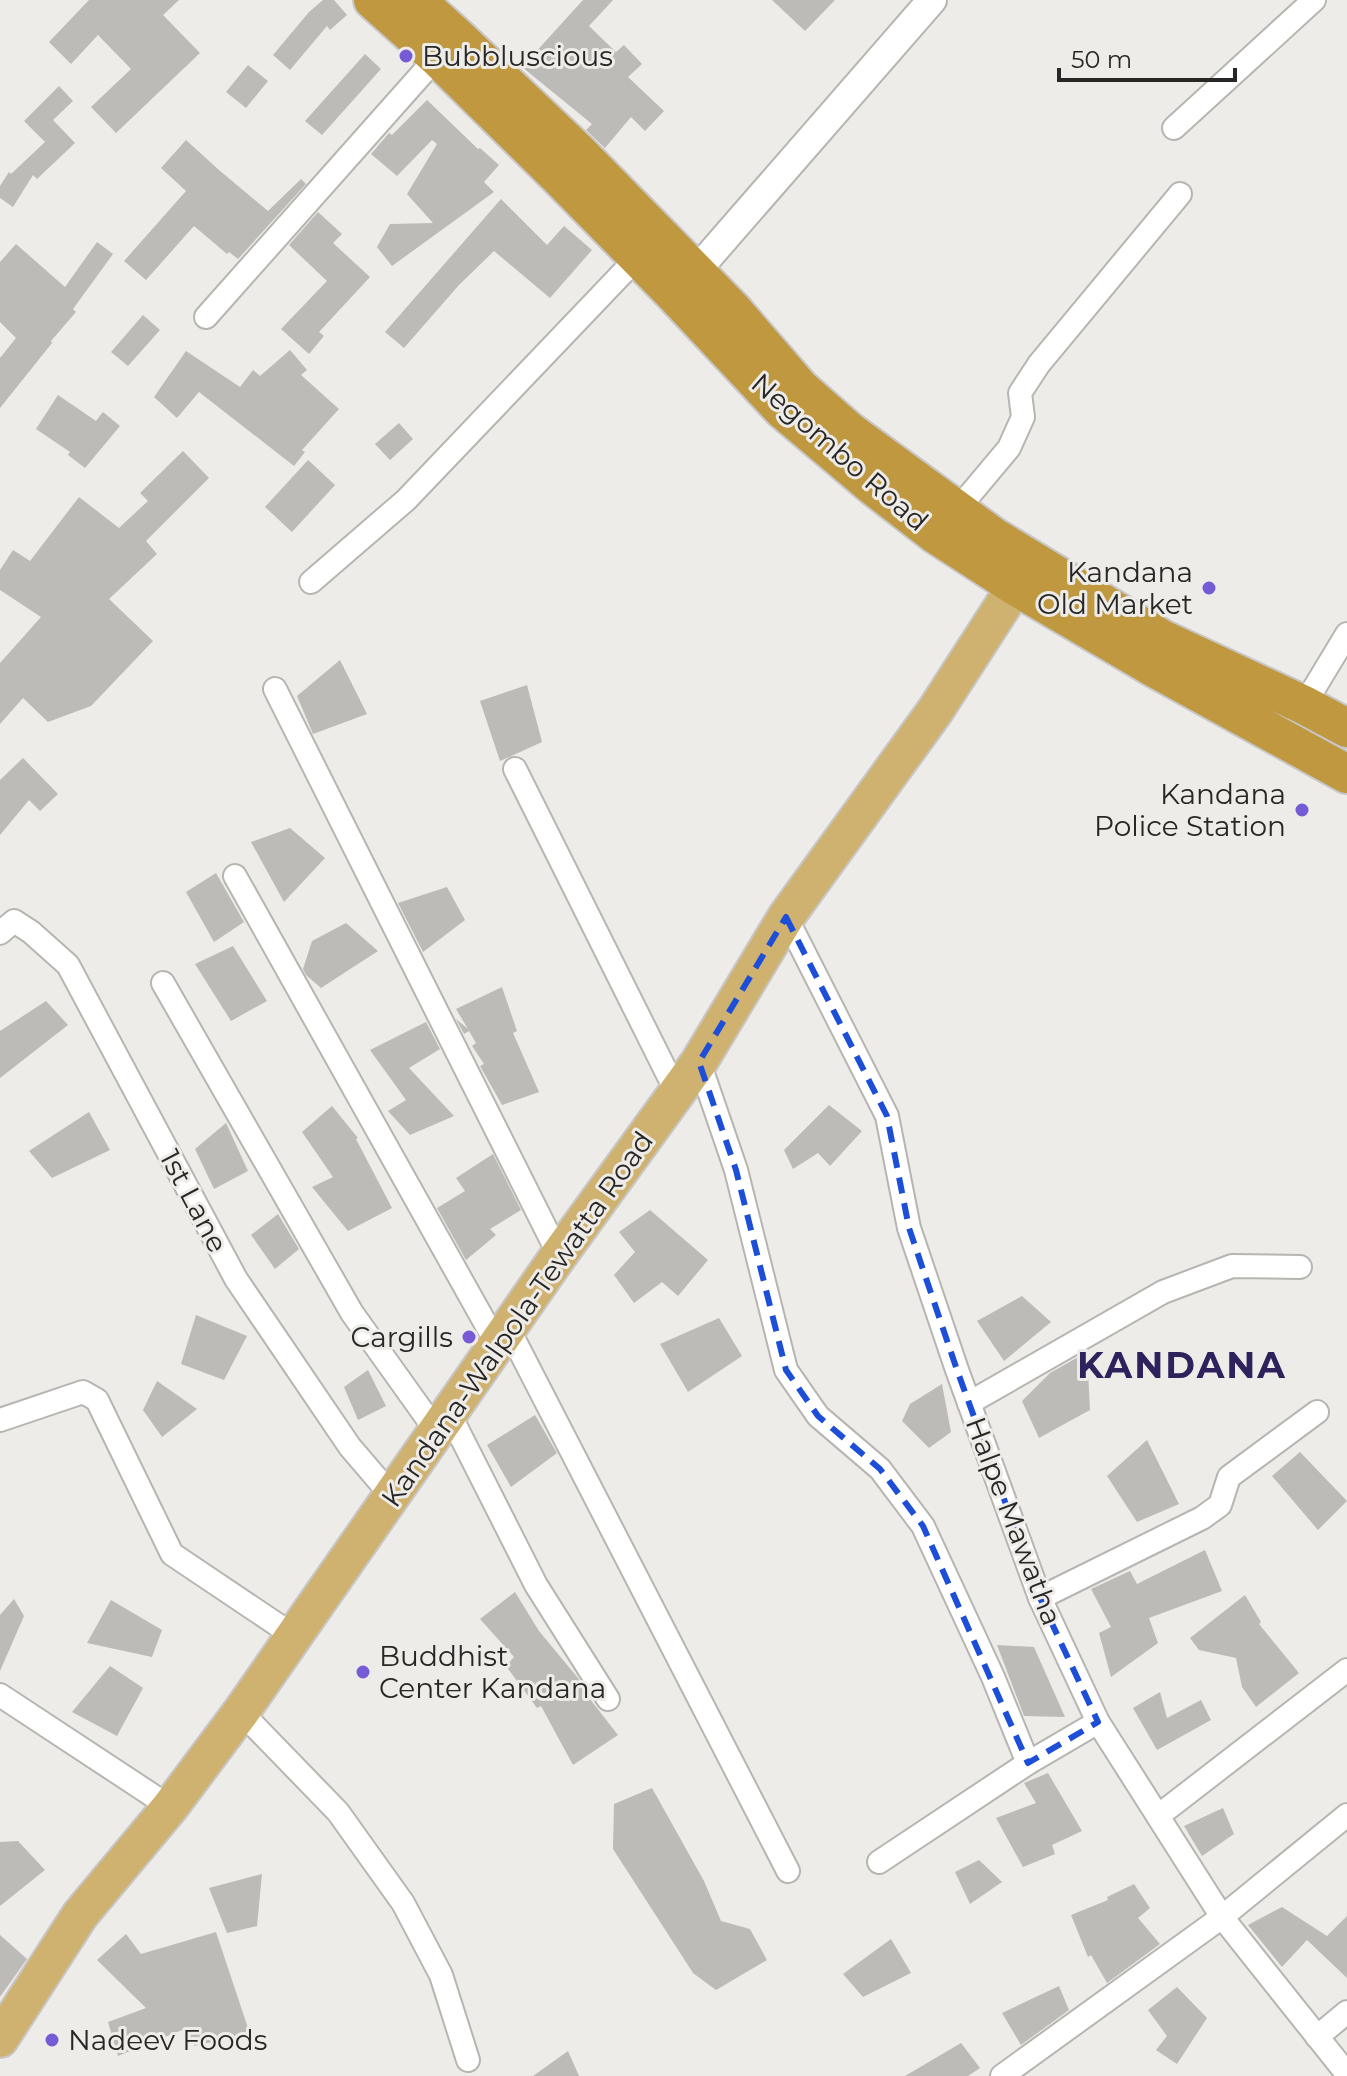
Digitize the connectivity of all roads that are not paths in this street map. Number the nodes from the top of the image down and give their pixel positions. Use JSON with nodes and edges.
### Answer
{"nodes":[{"id":1,"x":373,"y":0,"type":"edge"},
{"id":2,"x":416,"y":0,"type":"edge"},
{"id":3,"x":932,"y":0,"type":"edge"},
{"id":4,"x":1314,"y":0,"type":"edge"},
{"id":5,"x":437,"y":57,"type":"junction"},
{"id":6,"x":1174,"y":128,"type":"dead end"},
{"id":7,"x":1180,"y":194,"type":"dead end"},
{"id":8,"x":637,"y":258,"type":"junction"},
{"id":9,"x":685,"y":284,"type":"junction"},
{"id":10,"x":206,"y":317,"type":"dead end"},
{"id":11,"x":957,"y":510,"type":"junction"},
{"id":12,"x":1023,"y":574,"type":"junction"},
{"id":13,"x":311,"y":582,"type":"dead end"},
{"id":14,"x":1347,"y":634,"type":"edge"},
{"id":15,"x":275,"y":689,"type":"dead end"},
{"id":16,"x":1304,"y":705,"type":"junction"},
{"id":17,"x":1347,"y":728,"type":"edge"},
{"id":18,"x":515,"y":769,"type":"dead end"},
{"id":19,"x":1347,"y":774,"type":"edge"},
{"id":20,"x":235,"y":876,"type":"dead end"},
{"id":21,"x":786,"y":917,"type":"junction"},
{"id":22,"x":0,"y":933,"type":"edge"},
{"id":23,"x":163,"y":983,"type":"dead end"},
{"id":24,"x":699,"y":1062,"type":"junction"},
{"id":25,"x":677,"y":1093,"type":"junction"},
{"id":26,"x":559,"y":1255,"type":"junction"},
{"id":27,"x":1300,"y":1267,"type":"dead end"},
{"id":28,"x":502,"y":1336,"type":"junction"},
{"id":29,"x":969,"y":1403,"type":"junction"},
{"id":30,"x":1317,"y":1412,"type":"dead end"},
{"id":31,"x":0,"y":1420,"type":"edge"},
{"id":32,"x":443,"y":1422,"type":"junction"},
{"id":33,"x":392,"y":1496,"type":"junction"},
{"id":34,"x":1040,"y":1598,"type":"junction"},
{"id":35,"x":294,"y":1636,"type":"junction"},
{"id":36,"x":1347,"y":1670,"type":"edge"},
{"id":37,"x":0,"y":1695,"type":"edge"},
{"id":38,"x":608,"y":1699,"type":"dead end"},
{"id":39,"x":241,"y":1712,"type":"junction"},
{"id":40,"x":1098,"y":1722,"type":"junction"},
{"id":41,"x":1028,"y":1763,"type":"junction"},
{"id":42,"x":170,"y":1807,"type":"junction"},
{"id":43,"x":1347,"y":1815,"type":"edge"},
{"id":44,"x":1158,"y":1816,"type":"junction"},
{"id":45,"x":879,"y":1862,"type":"dead end"},
{"id":46,"x":788,"y":1871,"type":"dead end"},
{"id":47,"x":1222,"y":1917,"type":"junction"},
{"id":48,"x":1347,"y":2012,"type":"edge"},
{"id":49,"x":1,"y":2033,"type":"edge"},
{"id":50,"x":1317,"y":2037,"type":"junction"},
{"id":51,"x":468,"y":2060,"type":"dead end"},
{"id":52,"x":1347,"y":2074,"type":"edge"},
{"id":53,"x":1002,"y":2076,"type":"edge"}],
"edges":[{"from":1,"to":5,"type":"highway","name":"Negombo Road"},
{"from":2,"to":9,"type":"highway","name":"Negombo Road"},
{"from":3,"to":9,"type":"street"},
{"from":4,"to":6,"type":"street"},
{"from":5,"to":8,"type":"highway","name":"Negombo Road"},
{"from":5,"to":10,"type":"street"},
{"from":7,"to":11,"type":"street"},
{"from":8,"to":9,"type":"highway","name":"Negombo Road"},
{"from":8,"to":13,"type":"street"},
{"from":9,"to":11,"type":"highway","name":"Negombo Road"},
{"from":9,"to":12,"type":"highway","name":"Negombo Road"},
{"from":11,"to":12,"type":"highway","name":"Negombo Road"},
{"from":12,"to":16,"type":"highway","name":"Negombo Road"},
{"from":12,"to":19,"type":"highway","name":"Negombo Road"},
{"from":12,"to":21,"type":"main road","name":"Kandana-Walpola-Tewatta Road"},
{"from":14,"to":16,"type":"street"},
{"from":15,"to":26,"type":"street"},
{"from":16,"to":17,"type":"highway","name":"Negombo Road"},
{"from":18,"to":25,"type":"street"},
{"from":20,"to":28,"type":"street"},
{"from":21,"to":24,"type":"main road","name":"Kandana-Walpola-Tewatta Road"},
{"from":21,"to":29,"type":"street","name":"Halpe Mawatha"},
{"from":22,"to":33,"type":"street","name":"1st Lane"},
{"from":23,"to":32,"type":"street"},
{"from":24,"to":25,"type":"main road","name":"Kandana-Walpola-Tewatta Road"},
{"from":24,"to":41,"type":"street"},
{"from":25,"to":26,"type":"main road","name":"Kandana-Walpola-Tewatta Road"},
{"from":26,"to":28,"type":"main road","name":"Kandana-Walpola-Tewatta Road"},
{"from":27,"to":29,"type":"street"},
{"from":28,"to":32,"type":"main road","name":"Kandana-Walpola-Tewatta Road"},
{"from":28,"to":46,"type":"street"},
{"from":29,"to":34,"type":"street","name":"Halpe Mawatha"},
{"from":30,"to":34,"type":"street"},
{"from":31,"to":35,"type":"street"},
{"from":32,"to":33,"type":"main road","name":"Kandana-Walpola-Tewatta Road"},
{"from":32,"to":38,"type":"street"},
{"from":33,"to":35,"type":"main road","name":"Kandana-Walpola-Tewatta Road"},
{"from":34,"to":40,"type":"street","name":"Halpe Mawatha"},
{"from":35,"to":39,"type":"main road","name":"Kandana-Walpola-Tewatta Road"},
{"from":36,"to":44,"type":"street"},
{"from":37,"to":42,"type":"street"},
{"from":39,"to":42,"type":"main road","name":"Kandana-Walpola-Tewatta Road"},
{"from":39,"to":51,"type":"street"},
{"from":40,"to":41,"type":"street"},
{"from":40,"to":44,"type":"street","name":"Halpe Mawatha"},
{"from":41,"to":45,"type":"street"},
{"from":42,"to":49,"type":"main road","name":"Kandana-Walpola-Tewatta Road"},
{"from":43,"to":47,"type":"street"},
{"from":44,"to":47,"type":"street","name":"Halpe Mawatha"},
{"from":47,"to":50,"type":"street","name":"Halpe Mawatha"},
{"from":47,"to":53,"type":"street"},
{"from":48,"to":50,"type":"street"},
{"from":50,"to":52,"type":"street","name":"Halpe Mawatha"}]}
